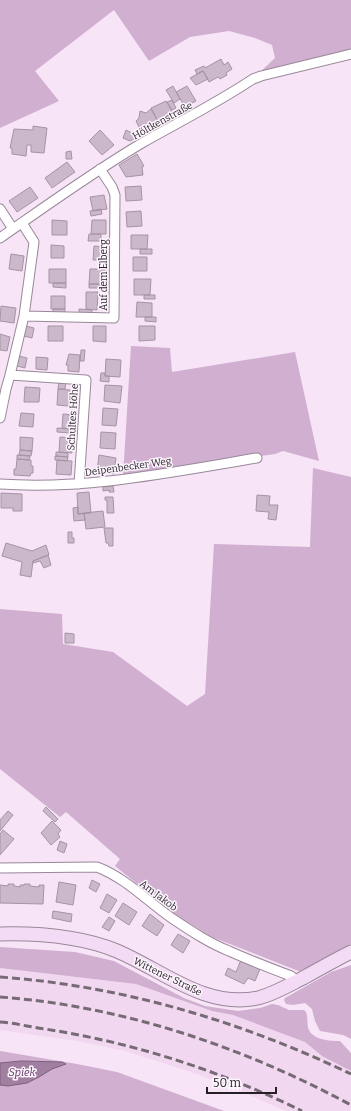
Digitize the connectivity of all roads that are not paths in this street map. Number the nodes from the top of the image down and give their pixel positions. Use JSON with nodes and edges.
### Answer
{"nodes":[{"id":1,"x":351,"y":54,"type":"edge"},
{"id":2,"x":100,"y":169,"type":"junction"},
{"id":3,"x":0,"y":209,"type":"edge"},
{"id":4,"x":22,"y":223,"type":"junction"},
{"id":5,"x":13,"y":229,"type":"junction"},
{"id":6,"x":0,"y":238,"type":"edge"},
{"id":7,"x":24,"y":316,"type":"junction"},
{"id":8,"x":10,"y":374,"type":"junction"},
{"id":9,"x":0,"y":418,"type":"edge"},
{"id":10,"x":257,"y":458,"type":"dead end"},
{"id":11,"x":0,"y":484,"type":"edge"},
{"id":12,"x":79,"y":484,"type":"junction"},
{"id":13,"x":0,"y":868,"type":"edge"},
{"id":14,"x":0,"y":934,"type":"edge"},
{"id":15,"x":351,"y":952,"type":"edge"},
{"id":16,"x":297,"y":981,"type":"junction"}],
"edges":[{"from":1,"to":2,"type":"street","name":"Höltkenstraße"},
{"from":2,"to":4,"type":"street","name":"Höltkenstraße"},
{"from":2,"to":7,"type":"street","name":"Auf dem Elberg"},
{"from":3,"to":5,"type":"street"},
{"from":4,"to":5,"type":"street","name":"Höltkenstraße"},
{"from":4,"to":7,"type":"street"},
{"from":5,"to":6,"type":"street","name":"Höltkenstraße"},
{"from":7,"to":8,"type":"street"},
{"from":8,"to":9,"type":"street"},
{"from":8,"to":12,"type":"street","name":"Schultes Höhe"},
{"from":10,"to":12,"type":"street","name":"Deipenbecker Weg"},
{"from":11,"to":12,"type":"street","name":"Deipenbecker Weg"},
{"from":13,"to":16,"type":"street","name":"Am Jakob"},
{"from":14,"to":16,"type":"main road","name":"Wittener Straße"},
{"from":15,"to":16,"type":"main road","name":"Wittener Straße"}]}
